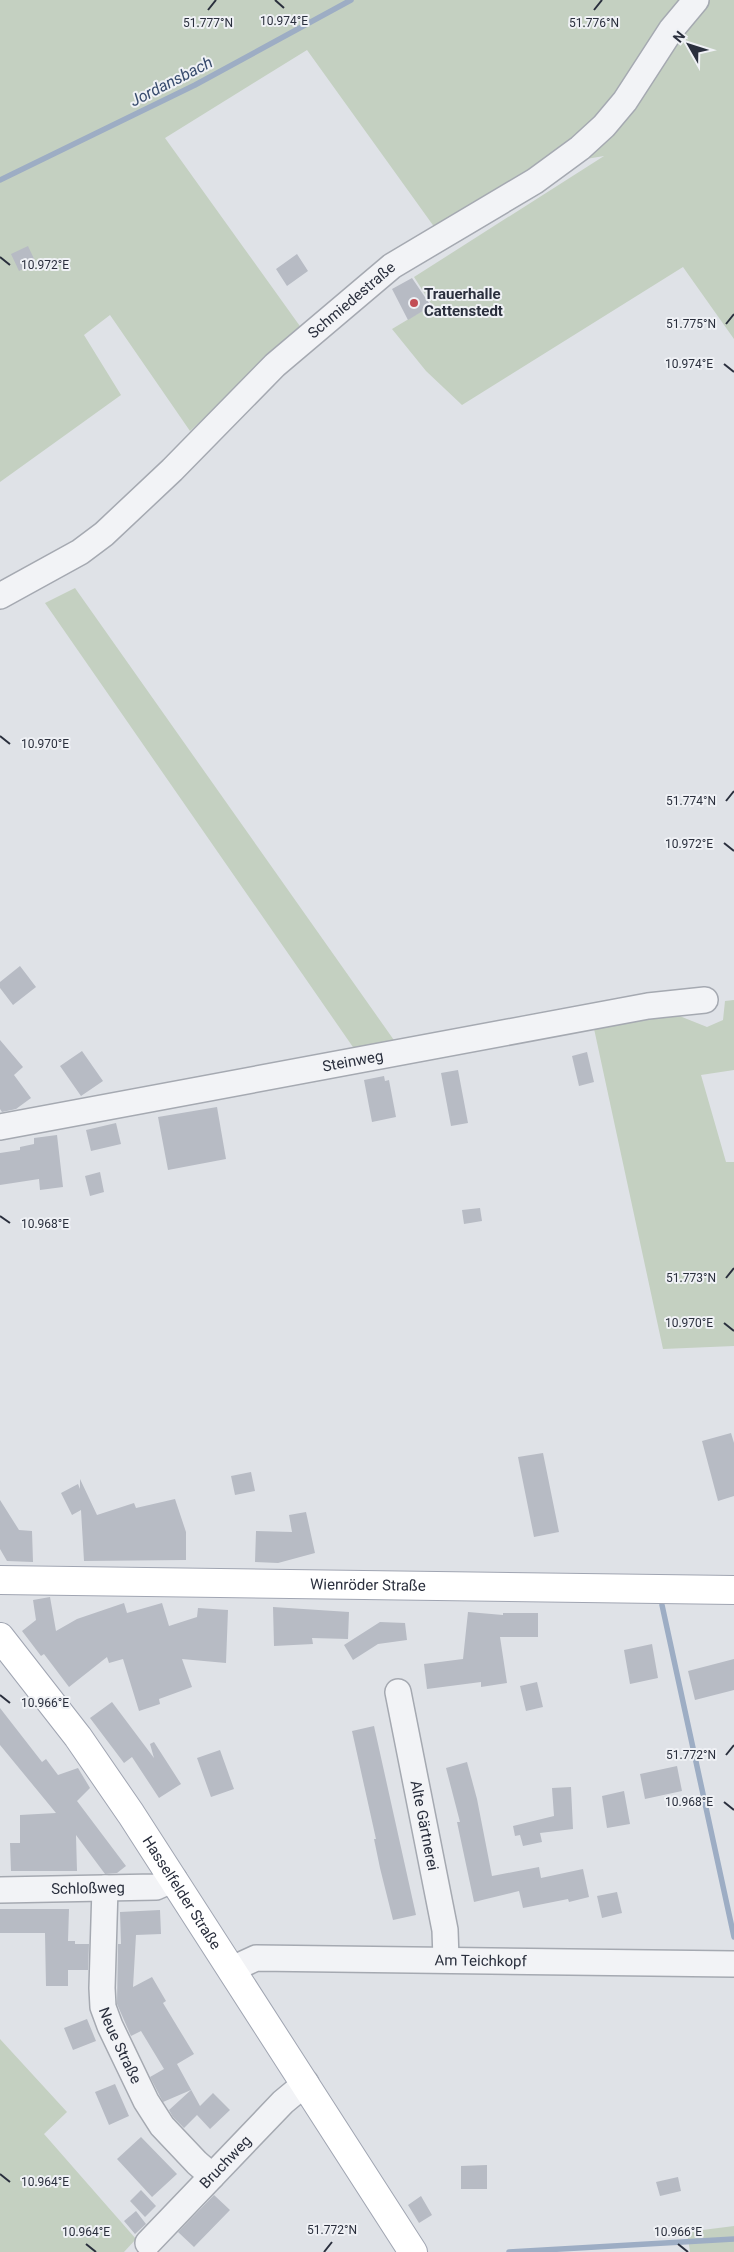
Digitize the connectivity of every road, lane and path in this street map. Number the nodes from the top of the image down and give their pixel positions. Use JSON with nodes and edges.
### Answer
{"nodes":[{"id":1,"x":696,"y":0,"type":"edge"},
{"id":2,"x":0,"y":596,"type":"edge"},
{"id":3,"x":705,"y":1000,"type":"dead end"},
{"id":4,"x":0,"y":1127,"type":"edge"},
{"id":5,"x":0,"y":1580,"type":"edge"},
{"id":6,"x":734,"y":1590,"type":"edge"},
{"id":7,"x":0,"y":1637,"type":"edge"},
{"id":8,"x":398,"y":1692,"type":"dead end"},
{"id":9,"x":174,"y":1879,"type":"junction"},
{"id":10,"x":105,"y":1888,"type":"junction"},
{"id":11,"x":0,"y":1890,"type":"edge"},
{"id":12,"x":446,"y":1959,"type":"junction"},
{"id":13,"x":733,"y":1964,"type":"edge"},
{"id":14,"x":232,"y":1969,"type":"junction"},
{"id":15,"x":306,"y":2083,"type":"junction"},
{"id":16,"x":212,"y":2176,"type":"junction"},
{"id":17,"x":148,"y":2243,"type":"dead end"},
{"id":18,"x":413,"y":2252,"type":"edge"}],
"edges":[{"from":1,"to":2,"type":"street","name":"Schmiedestraße"},
{"from":3,"to":4,"type":"street","name":"Steinweg"},
{"from":5,"to":6,"type":"main road","name":"Wienröder Straße"},
{"from":7,"to":9,"type":"main road","name":"Hasselfelder Straße"},
{"from":8,"to":12,"type":"street","name":"Alte Gärtnerei"},
{"from":9,"to":10,"type":"street","name":"Schloßweg"},
{"from":9,"to":14,"type":"main road","name":"Hasselfelder Straße"},
{"from":10,"to":11,"type":"street","name":"Schloßweg"},
{"from":10,"to":16,"type":"street","name":"Neue Straße"},
{"from":12,"to":13,"type":"street","name":"Am Teichkopf"},
{"from":12,"to":14,"type":"street","name":"Am Teichkopf"},
{"from":14,"to":15,"type":"main road","name":"Hasselfelder Straße"},
{"from":15,"to":16,"type":"street","name":"Bruchweg"},
{"from":15,"to":18,"type":"main road","name":"Hasselfelder Straße"},
{"from":16,"to":17,"type":"street","name":"Bruchweg"}]}
